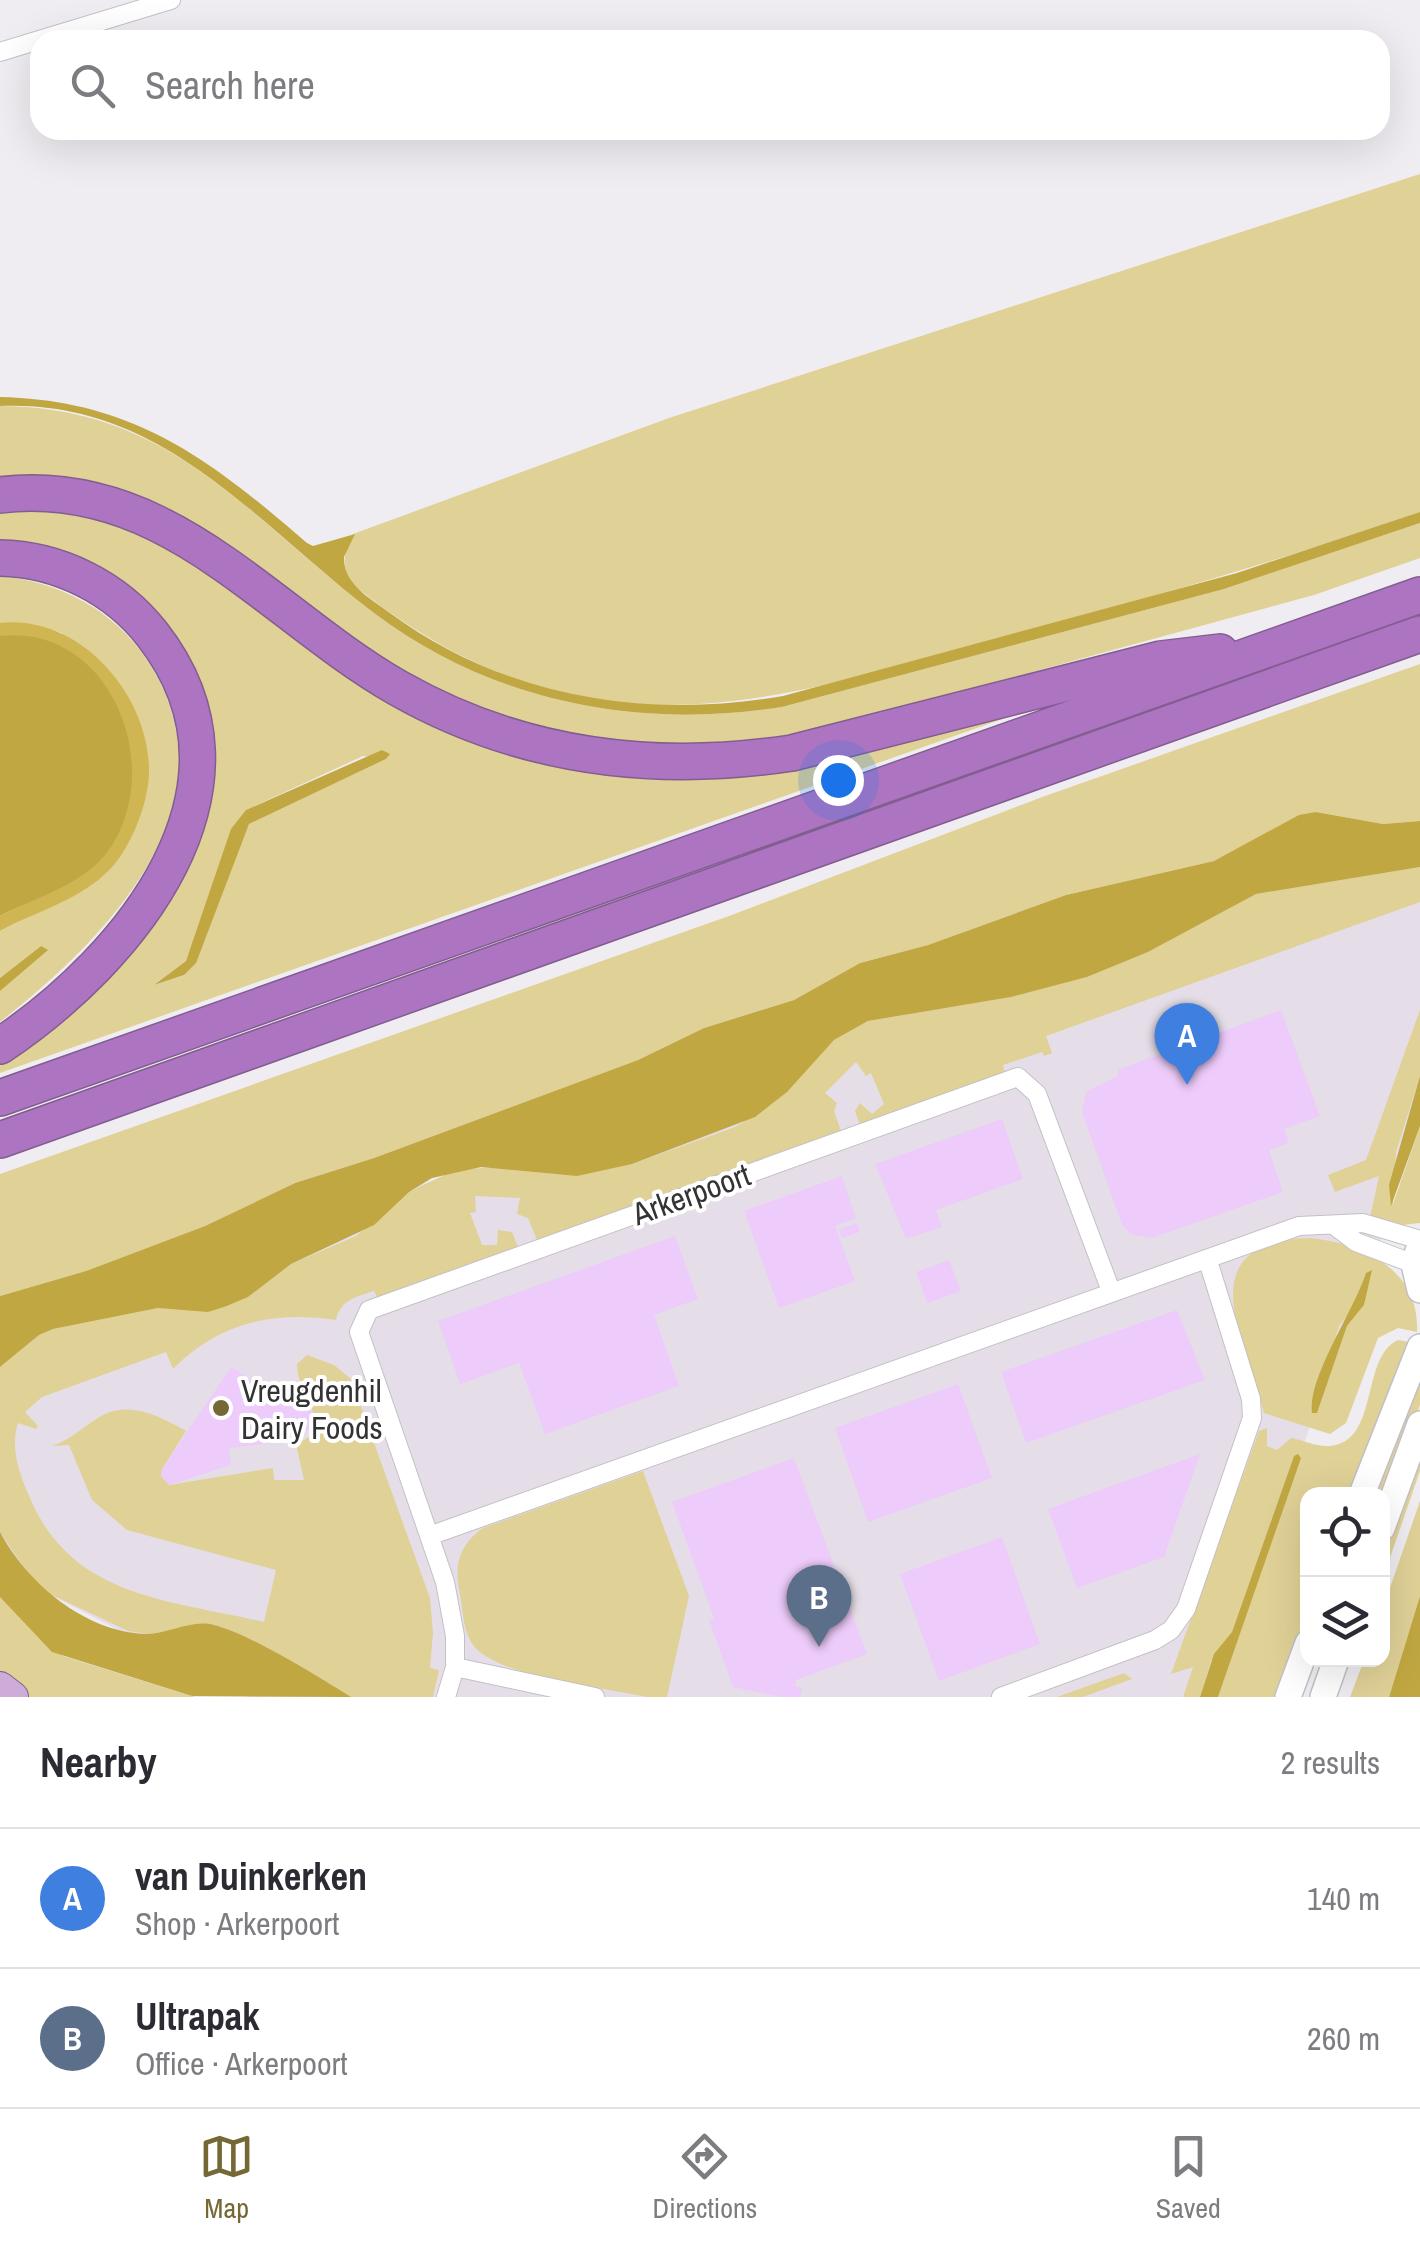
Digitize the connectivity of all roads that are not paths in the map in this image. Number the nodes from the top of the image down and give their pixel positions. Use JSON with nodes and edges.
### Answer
{"nodes":[{"id":1,"x":171,"y":0,"type":"edge"},
{"id":2,"x":72,"y":30,"type":"edge"},
{"id":3,"x":30,"y":43,"type":"edge"},
{"id":4,"x":0,"y":52,"type":"edge"},
{"id":5,"x":0,"y":496,"type":"edge"},
{"id":6,"x":0,"y":558,"type":"edge"},
{"id":7,"x":1420,"y":595,"type":"edge"},
{"id":8,"x":1420,"y":634,"type":"edge"},
{"id":9,"x":1286,"y":644,"type":"junction"},
{"id":10,"x":0,"y":1046,"type":"edge"},
{"id":11,"x":0,"y":1098,"type":"edge"},
{"id":12,"x":0,"y":1140,"type":"edge"},
{"id":13,"x":1418,"y":1249,"type":"edge"},
{"id":14,"x":1208,"y":1262,"type":"junction"},
{"id":15,"x":1420,"y":1290,"type":"edge"},
{"id":16,"x":1112,"y":1291,"type":"junction"},
{"id":17,"x":1420,"y":1347,"type":"edge"},
{"id":18,"x":1420,"y":1424,"type":"edge"},
{"id":19,"x":1365,"y":1487,"type":"edge"},
{"id":20,"x":1390,"y":1506,"type":"edge"},
{"id":21,"x":429,"y":1536,"type":"junction"},
{"id":22,"x":1300,"y":1665,"type":"edge"},
{"id":23,"x":455,"y":1667,"type":"junction"},
{"id":24,"x":1334,"y":1667,"type":"edge"},
{"id":25,"x":0,"y":1687,"type":"edge"},
{"id":26,"x":13,"y":1697,"type":"edge"},
{"id":27,"x":446,"y":1697,"type":"edge"},
{"id":28,"x":596,"y":1697,"type":"edge"},
{"id":29,"x":1001,"y":1697,"type":"edge"},
{"id":30,"x":1288,"y":1697,"type":"edge"},
{"id":31,"x":1323,"y":1697,"type":"edge"}],
"edges":[{"from":1,"to":2,"type":"street"},
{"from":3,"to":4,"type":"street"},
{"from":5,"to":9,"type":"highway"},
{"from":6,"to":10,"type":"highway"},
{"from":7,"to":9,"type":"highway"},
{"from":8,"to":12,"type":"highway"},
{"from":9,"to":11,"type":"highway"},
{"from":13,"to":14,"type":"street"},
{"from":13,"to":15,"type":"main road"},
{"from":14,"to":16,"type":"street"},
{"from":14,"to":29,"type":"street"},
{"from":16,"to":21,"type":"street"},
{"from":16,"to":21,"type":"street","name":"Arkerpoort"},
{"from":17,"to":19,"type":"main road"},
{"from":18,"to":20,"type":"main road"},
{"from":21,"to":23,"type":"street","name":"Arkerpoort"},
{"from":22,"to":30,"type":"main road"},
{"from":23,"to":27,"type":"street","name":"Arkerpoort"},
{"from":23,"to":28,"type":"street"},
{"from":24,"to":31,"type":"main road"},
{"from":25,"to":26,"type":"main road"}]}
